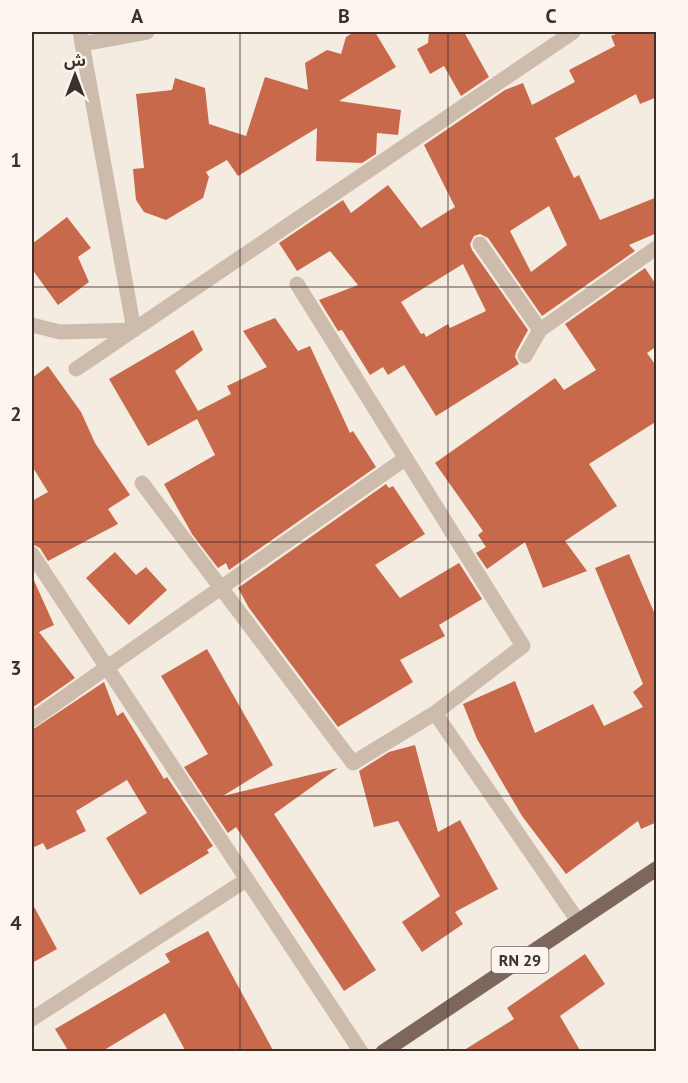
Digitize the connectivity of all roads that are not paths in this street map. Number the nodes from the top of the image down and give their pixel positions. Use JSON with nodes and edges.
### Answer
{"nodes":[{"id":1,"x":147,"y":32,"type":"edge"},
{"id":2,"x":573,"y":32,"type":"edge"},
{"id":3,"x":81,"y":38,"type":"edge"},
{"id":4,"x":480,"y":244,"type":"dead end"},
{"id":5,"x":657,"y":248,"type":"edge"},
{"id":6,"x":297,"y":284,"type":"dead end"},
{"id":7,"x":32,"y":325,"type":"edge"},
{"id":8,"x":134,"y":330,"type":"junction"},
{"id":9,"x":540,"y":330,"type":"junction"},
{"id":10,"x":525,"y":356,"type":"dead end"},
{"id":11,"x":76,"y":369,"type":"dead end"},
{"id":12,"x":406,"y":458,"type":"junction"},
{"id":13,"x":142,"y":483,"type":"dead end"},
{"id":14,"x":32,"y":554,"type":"edge"},
{"id":15,"x":221,"y":588,"type":"junction"},
{"id":16,"x":106,"y":670,"type":"junction"},
{"id":17,"x":435,"y":713,"type":"junction"},
{"id":18,"x":32,"y":720,"type":"edge"},
{"id":19,"x":657,"y":869,"type":"edge"},
{"id":20,"x":246,"y":880,"type":"junction"},
{"id":21,"x":578,"y":921,"type":"junction"},
{"id":22,"x":32,"y":1019,"type":"edge"},
{"id":23,"x":361,"y":1052,"type":"edge"},
{"id":24,"x":383,"y":1052,"type":"edge"}],
"edges":[{"from":1,"to":3,"type":"street"},
{"from":2,"to":8,"type":"street"},
{"from":3,"to":8,"type":"street"},
{"from":4,"to":9,"type":"street"},
{"from":5,"to":9,"type":"street"},
{"from":6,"to":12,"type":"street"},
{"from":7,"to":8,"type":"street"},
{"from":8,"to":11,"type":"street"},
{"from":9,"to":10,"type":"street"},
{"from":12,"to":15,"type":"street"},
{"from":12,"to":17,"type":"street"},
{"from":13,"to":15,"type":"street"},
{"from":14,"to":16,"type":"street"},
{"from":15,"to":16,"type":"street"},
{"from":15,"to":17,"type":"street"},
{"from":16,"to":18,"type":"street"},
{"from":16,"to":20,"type":"street"},
{"from":17,"to":21,"type":"street"},
{"from":19,"to":21,"type":"main road","number":"RN 29"},
{"from":20,"to":22,"type":"street"},
{"from":20,"to":23,"type":"street"},
{"from":21,"to":24,"type":"main road","number":"RN 29"}]}
